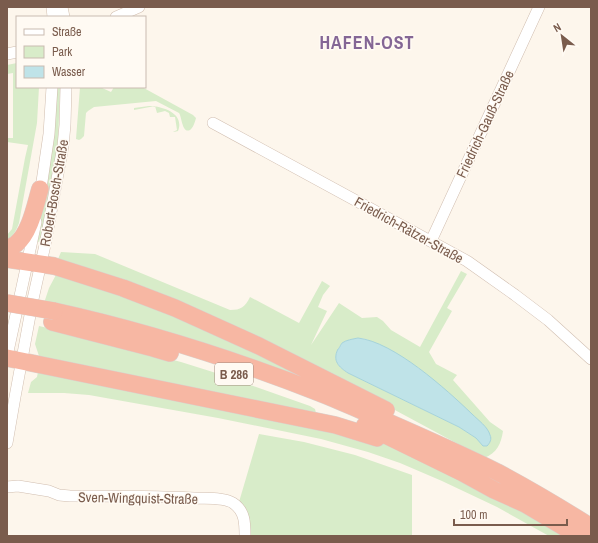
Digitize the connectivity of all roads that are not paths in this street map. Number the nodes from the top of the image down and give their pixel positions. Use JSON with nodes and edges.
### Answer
{"nodes":[{"id":1,"x":52,"y":7,"type":"edge"},
{"id":2,"x":139,"y":7,"type":"edge"},
{"id":3,"x":539,"y":7,"type":"edge"},
{"id":4,"x":62,"y":14,"type":"edge"},
{"id":5,"x":118,"y":16,"type":"edge"},
{"id":6,"x":52,"y":88,"type":"edge"},
{"id":7,"x":66,"y":88,"type":"edge"},
{"id":8,"x":213,"y":123,"type":"dead end"},
{"id":9,"x":40,"y":189,"type":"junction"},
{"id":10,"x":431,"y":241,"type":"junction"},
{"id":11,"x":7,"y":249,"type":"edge"},
{"id":12,"x":7,"y":259,"type":"edge"},
{"id":13,"x":34,"y":263,"type":"junction"},
{"id":14,"x":7,"y":302,"type":"edge"},
{"id":15,"x":7,"y":314,"type":"edge"},
{"id":16,"x":53,"y":317,"type":"junction"},
{"id":17,"x":12,"y":359,"type":"edge"},
{"id":18,"x":591,"y":359,"type":"edge"},
{"id":19,"x":7,"y":443,"type":"edge"},
{"id":20,"x":409,"y":446,"type":"junction"},
{"id":21,"x":471,"y":460,"type":"junction"},
{"id":22,"x":7,"y":486,"type":"edge"},
{"id":23,"x":591,"y":527,"type":"edge"},
{"id":24,"x":245,"y":536,"type":"edge"},
{"id":25,"x":579,"y":536,"type":"edge"}],
"edges":[{"from":1,"to":4,"type":"street"},
{"from":2,"to":5,"type":"street"},
{"from":3,"to":10,"type":"street","name":"Friedrich-Gauß-Straße"},
{"from":6,"to":9,"type":"street","name":"Robert-Bosch-Straße"},
{"from":7,"to":13,"type":"street","name":"Robert-Bosch-Straße"},
{"from":8,"to":10,"type":"street","name":"Friedrich-Rätzer-Straße"},
{"from":9,"to":11,"type":"highway"},
{"from":9,"to":13,"type":"street","name":"Robert-Bosch-Straße"},
{"from":10,"to":18,"type":"street","name":"Friedrich-Rätzer-Straße"},
{"from":12,"to":13,"type":"highway","number":"B 286"},
{"from":13,"to":17,"type":"street","name":"Robert-Bosch-Straße"},
{"from":13,"to":17,"type":"street","name":"Robert-Bosch-Straße"},
{"from":13,"to":21,"type":"highway","number":"B 286"},
{"from":14,"to":16,"type":"highway","number":"B 286","bridge":true},
{"from":15,"to":16,"type":"highway","number":"B 286"},
{"from":16,"to":20,"type":"highway","number":"B 286"},
{"from":16,"to":21,"type":"highway","number":"B 286"},
{"from":17,"to":19,"type":"street"},
{"from":17,"to":20,"type":"highway"},
{"from":20,"to":25,"type":"highway","number":"B 286"},
{"from":21,"to":23,"type":"highway","number":"B 286"},
{"from":22,"to":24,"type":"street","name":"Sven-Wingquist-Straße"}]}
